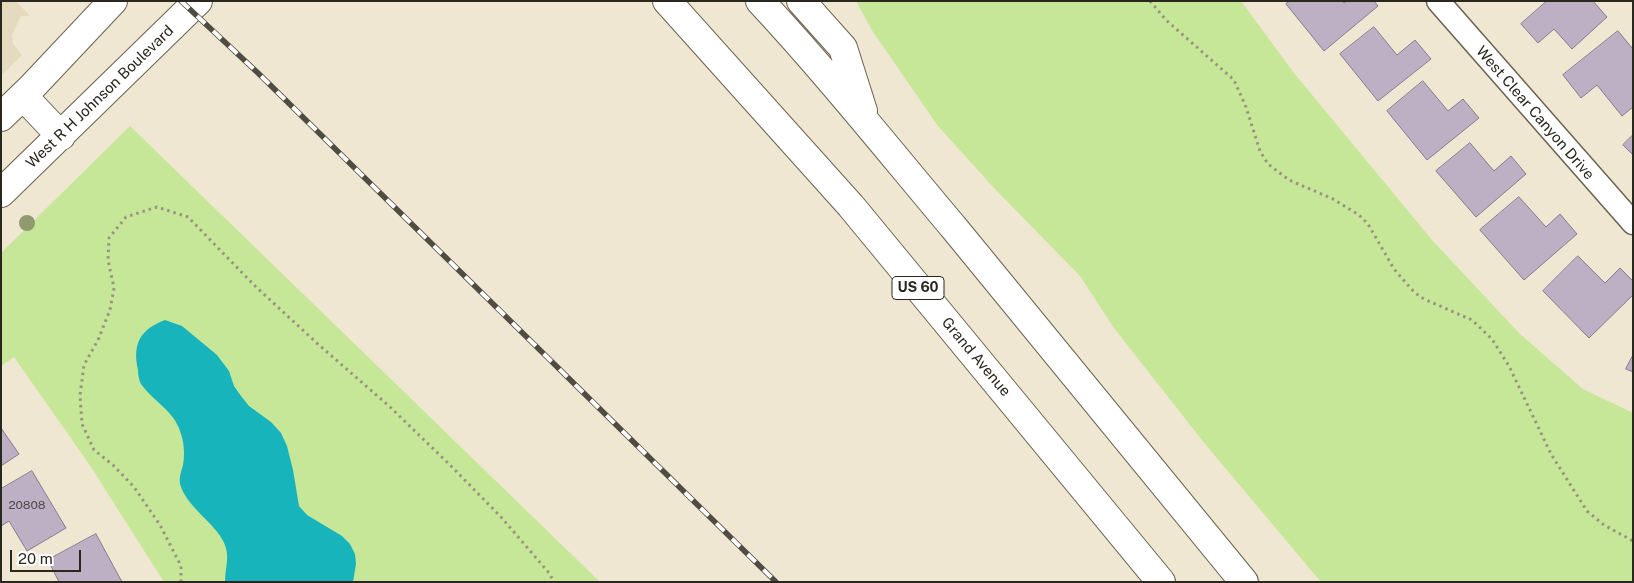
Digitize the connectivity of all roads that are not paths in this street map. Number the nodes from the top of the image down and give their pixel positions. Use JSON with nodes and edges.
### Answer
{"nodes":[{"id":1,"x":113,"y":1,"type":"edge"},
{"id":2,"x":198,"y":1,"type":"edge"},
{"id":3,"x":667,"y":1,"type":"edge"},
{"id":4,"x":760,"y":1,"type":"edge"},
{"id":5,"x":802,"y":1,"type":"edge"},
{"id":6,"x":1438,"y":1,"type":"edge"},
{"id":7,"x":23,"y":96,"type":"junction"},
{"id":8,"x":1,"y":117,"type":"edge"},
{"id":9,"x":866,"y":122,"type":"junction"},
{"id":10,"x":61,"y":136,"type":"junction"},
{"id":11,"x":1,"y":193,"type":"edge"},
{"id":12,"x":1633,"y":223,"type":"edge"},
{"id":13,"x":1161,"y":582,"type":"edge"},
{"id":14,"x":1244,"y":582,"type":"edge"}],
"edges":[{"from":1,"to":7,"type":"main road"},
{"from":2,"to":10,"type":"main road","name":"West R H Johnson Boulevard"},
{"from":3,"to":13,"type":"main road","name":"Grand Avenue","number":"US 60"},
{"from":4,"to":9,"type":"main road"},
{"from":5,"to":9,"type":"main road"},
{"from":6,"to":12,"type":"street","name":"West Clear Canyon Drive"},
{"from":7,"to":8,"type":"main road"},
{"from":7,"to":10,"type":"main road"},
{"from":9,"to":14,"type":"main road"},
{"from":10,"to":11,"type":"main road","name":"West R H Johnson Boulevard"}]}
